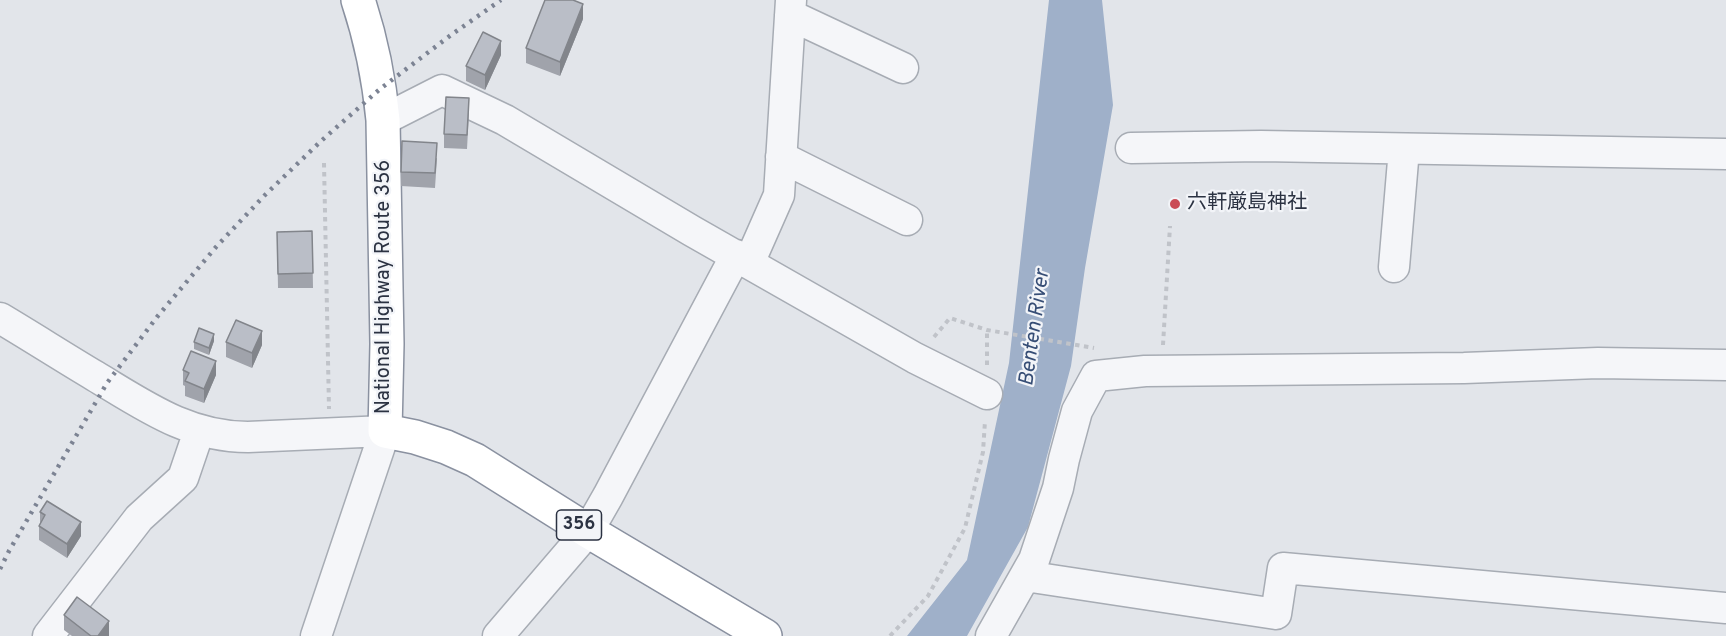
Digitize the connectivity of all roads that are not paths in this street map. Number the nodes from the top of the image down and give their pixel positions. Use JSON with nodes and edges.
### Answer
{"nodes":[{"id":1,"x":358,"y":0,"type":"edge"},
{"id":2,"x":790,"y":8,"type":"edge"},
{"id":3,"x":903,"y":68,"type":"dead end"},
{"id":4,"x":383,"y":120,"type":"junction"},
{"id":5,"x":1131,"y":148,"type":"dead end"},
{"id":6,"x":1404,"y":149,"type":"junction"},
{"id":7,"x":1726,"y":154,"type":"edge"},
{"id":8,"x":781,"y":158,"type":"junction"},
{"id":9,"x":907,"y":220,"type":"dead end"},
{"id":10,"x":743,"y":259,"type":"junction"},
{"id":11,"x":1394,"y":267,"type":"dead end"},
{"id":12,"x":0,"y":318,"type":"edge"},
{"id":13,"x":1726,"y":365,"type":"edge"},
{"id":14,"x":987,"y":394,"type":"road end"},
{"id":15,"x":199,"y":431,"type":"junction"},
{"id":16,"x":385,"y":431,"type":"junction"},
{"id":17,"x":588,"y":531,"type":"junction"},
{"id":18,"x":1025,"y":576,"type":"junction"},
{"id":19,"x":1726,"y":608,"type":"edge"},
{"id":20,"x":48,"y":636,"type":"edge"},
{"id":21,"x":316,"y":636,"type":"edge"},
{"id":22,"x":498,"y":636,"type":"edge"},
{"id":23,"x":765,"y":636,"type":"edge"},
{"id":24,"x":991,"y":636,"type":"edge"}],
"edges":[{"from":1,"to":4,"type":"highway","name":"National Highway Route 356"},
{"from":2,"to":3,"type":"street"},
{"from":2,"to":8,"type":"street"},
{"from":4,"to":10,"type":"street"},
{"from":4,"to":16,"type":"highway","name":"National Highway Route 356"},
{"from":5,"to":6,"type":"street"},
{"from":6,"to":7,"type":"street"},
{"from":6,"to":11,"type":"street"},
{"from":8,"to":9,"type":"street"},
{"from":8,"to":10,"type":"street"},
{"from":10,"to":14,"type":"street"},
{"from":10,"to":17,"type":"street"},
{"from":12,"to":15,"type":"street"},
{"from":13,"to":18,"type":"street"},
{"from":15,"to":16,"type":"street"},
{"from":15,"to":20,"type":"street"},
{"from":16,"to":17,"type":"highway","name":"National Highway Route 356","number":"356"},
{"from":16,"to":21,"type":"street"},
{"from":17,"to":22,"type":"street"},
{"from":17,"to":23,"type":"highway","name":"National Highway Route 356","number":"356"},
{"from":18,"to":19,"type":"street"},
{"from":18,"to":24,"type":"street"}]}
